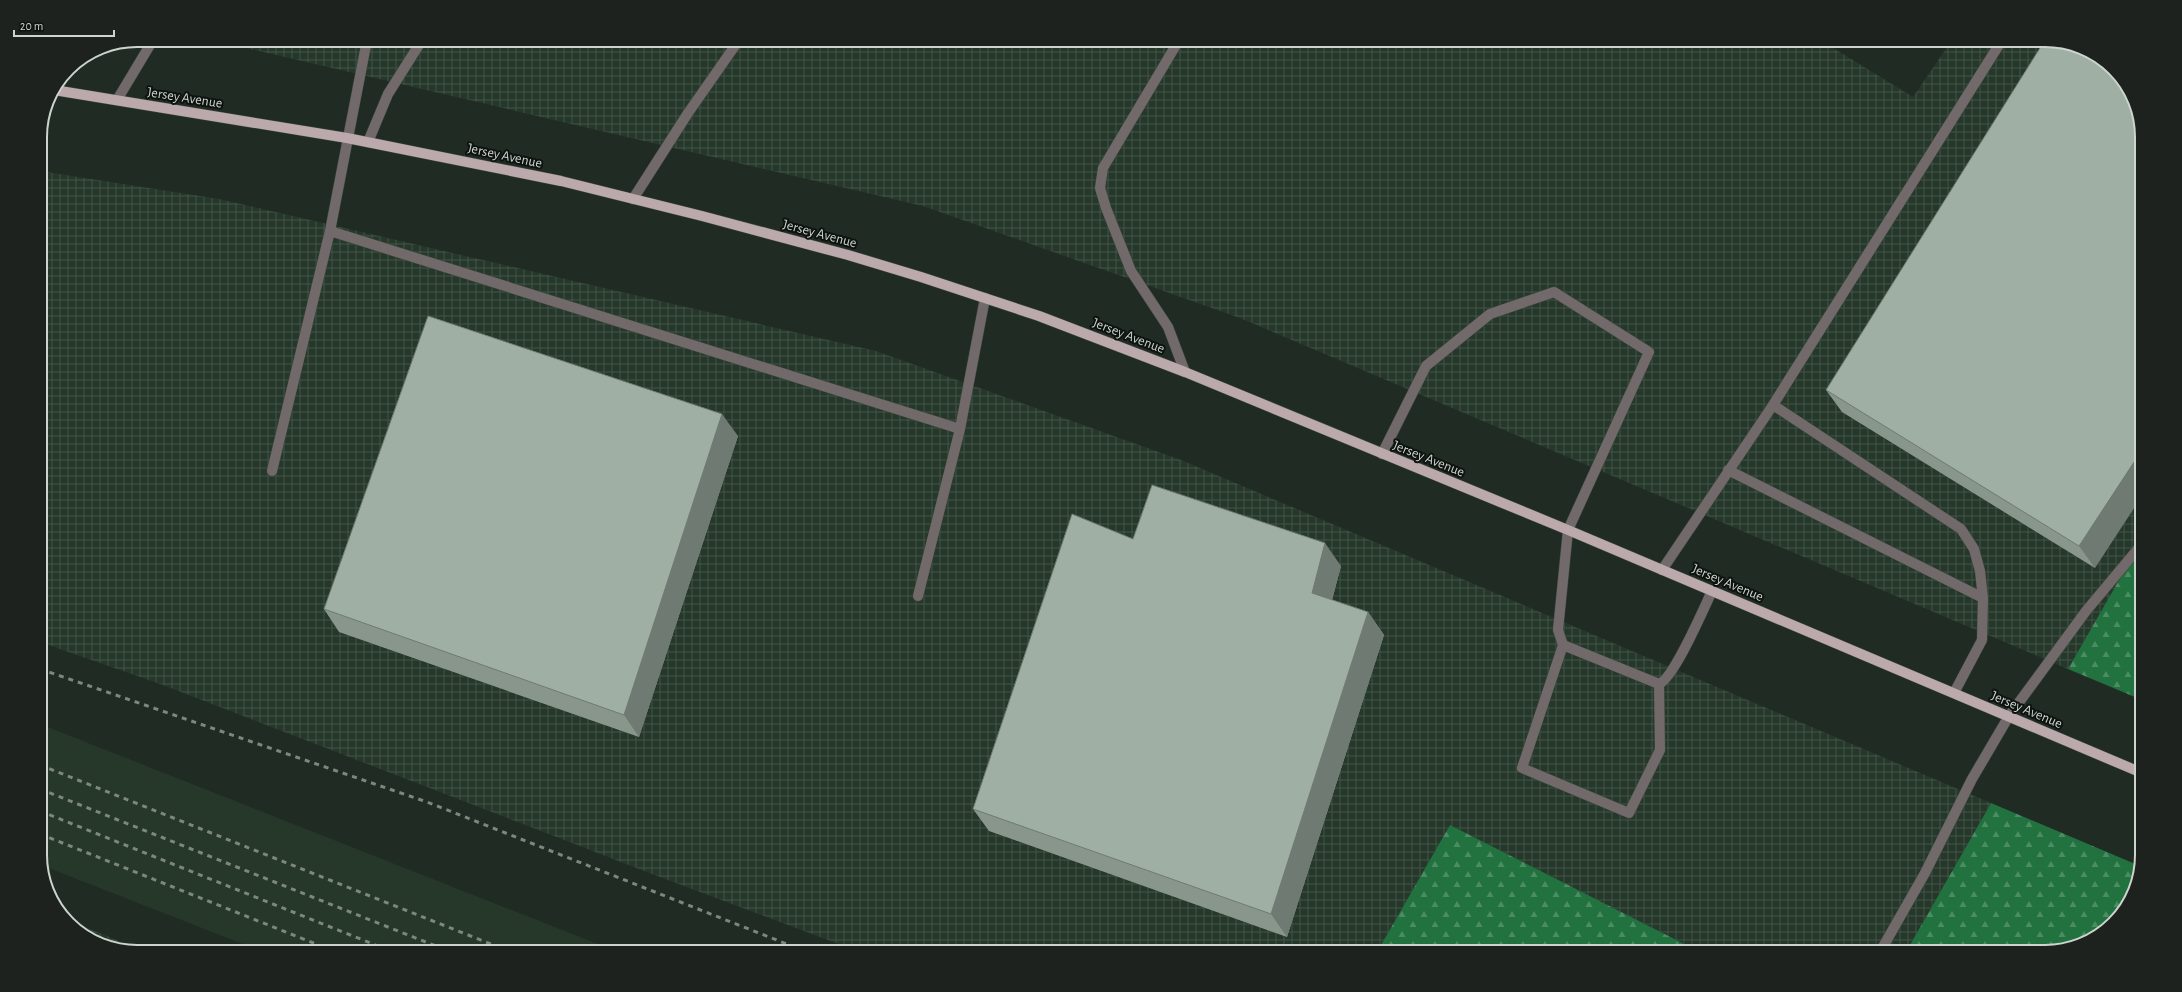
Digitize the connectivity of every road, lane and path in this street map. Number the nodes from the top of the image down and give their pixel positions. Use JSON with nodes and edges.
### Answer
{"nodes":[{"id":1,"x":149,"y":47,"type":"edge"},
{"id":2,"x":366,"y":47,"type":"edge"},
{"id":3,"x":418,"y":47,"type":"edge"},
{"id":4,"x":734,"y":47,"type":"edge"},
{"id":5,"x":1175,"y":47,"type":"edge"},
{"id":6,"x":1998,"y":47,"type":"edge"},
{"id":7,"x":60,"y":91,"type":"edge"},
{"id":8,"x":117,"y":100,"type":"junction"},
{"id":9,"x":347,"y":138,"type":"junction"},
{"id":10,"x":368,"y":142,"type":"junction"},
{"id":11,"x":633,"y":199,"type":"junction"},
{"id":12,"x":330,"y":231,"type":"junction"},
{"id":13,"x":984,"y":298,"type":"junction"},
{"id":14,"x":1185,"y":372,"type":"junction"},
{"id":15,"x":1773,"y":405,"type":"junction"},
{"id":16,"x":960,"y":429,"type":"junction"},
{"id":17,"x":1382,"y":454,"type":"junction"},
{"id":18,"x":272,"y":470,"type":"dead end"},
{"id":19,"x":1728,"y":470,"type":"junction"},
{"id":20,"x":1568,"y":530,"type":"junction"},
{"id":21,"x":2135,"y":552,"type":"edge"},
{"id":22,"x":1662,"y":570,"type":"junction"},
{"id":23,"x":1712,"y":591,"type":"junction"},
{"id":24,"x":918,"y":596,"type":"dead end"},
{"id":25,"x":1983,"y":598,"type":"junction"},
{"id":26,"x":1563,"y":644,"type":"junction"},
{"id":27,"x":1659,"y":684,"type":"junction"},
{"id":28,"x":1954,"y":693,"type":"junction"},
{"id":29,"x":2009,"y":716,"type":"junction"},
{"id":30,"x":2135,"y":770,"type":"edge"},
{"id":31,"x":1884,"y":945,"type":"edge"}],
"edges":[{"from":1,"to":8,"type":"street"},
{"from":2,"to":9,"type":"street"},
{"from":3,"to":10,"type":"street"},
{"from":4,"to":11,"type":"street"},
{"from":5,"to":14,"type":"street"},
{"from":6,"to":15,"type":"street"},
{"from":7,"to":8,"type":"main road","name":"Jersey Avenue"},
{"from":8,"to":9,"type":"main road","name":"Jersey Avenue"},
{"from":9,"to":10,"type":"main road","name":"Jersey Avenue"},
{"from":9,"to":12,"type":"street"},
{"from":10,"to":11,"type":"main road","name":"Jersey Avenue"},
{"from":11,"to":13,"type":"main road","name":"Jersey Avenue"},
{"from":12,"to":16,"type":"street"},
{"from":12,"to":18,"type":"street"},
{"from":13,"to":14,"type":"main road","name":"Jersey Avenue"},
{"from":13,"to":16,"type":"street"},
{"from":14,"to":17,"type":"main road","name":"Jersey Avenue"},
{"from":15,"to":19,"type":"street"},
{"from":15,"to":25,"type":"street"},
{"from":16,"to":24,"type":"street"},
{"from":17,"to":20,"type":"main road","name":"Jersey Avenue"},
{"from":17,"to":20,"type":"street"},
{"from":19,"to":22,"type":"street"},
{"from":19,"to":25,"type":"street"},
{"from":20,"to":22,"type":"main road","name":"Jersey Avenue"},
{"from":20,"to":26,"type":"street"},
{"from":21,"to":29,"type":"street"},
{"from":22,"to":23,"type":"main road","name":"Jersey Avenue"},
{"from":23,"to":27,"type":"street"},
{"from":23,"to":28,"type":"main road","name":"Jersey Avenue"},
{"from":25,"to":28,"type":"street"},
{"from":26,"to":27,"type":"street"},
{"from":26,"to":27,"type":"street"},
{"from":28,"to":29,"type":"main road","name":"Jersey Avenue"},
{"from":29,"to":30,"type":"main road","name":"Jersey Avenue"},
{"from":29,"to":31,"type":"street"}]}
